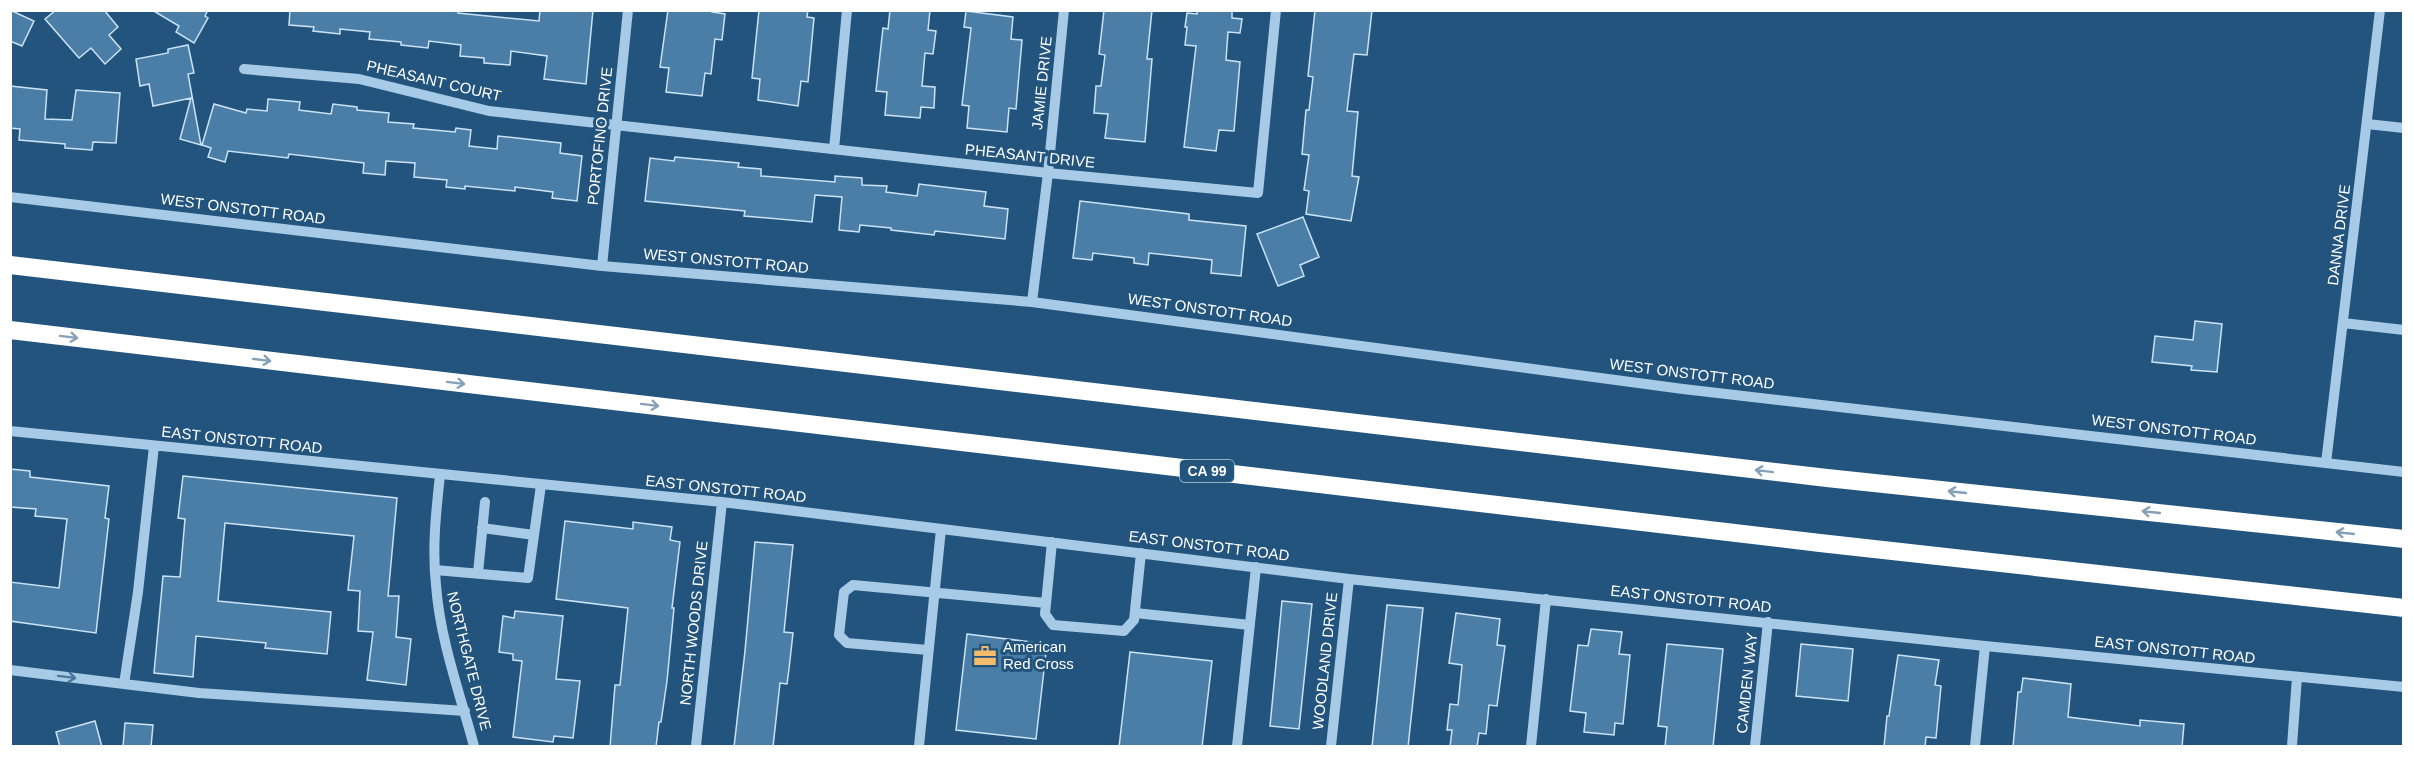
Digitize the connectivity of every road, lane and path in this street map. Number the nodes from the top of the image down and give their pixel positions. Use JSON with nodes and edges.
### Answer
{"nodes":[{"id":1,"x":628,"y":10,"type":"edge"},
{"id":2,"x":847,"y":10,"type":"edge"},
{"id":3,"x":1064,"y":10,"type":"edge"},
{"id":4,"x":1276,"y":10,"type":"edge"},
{"id":5,"x":2380,"y":10,"type":"edge"},
{"id":6,"x":244,"y":69,"type":"dead end"},
{"id":7,"x":616,"y":124,"type":"junction"},
{"id":8,"x":2367,"y":124,"type":"junction"},
{"id":9,"x":2403,"y":128,"type":"edge"},
{"id":10,"x":834,"y":149,"type":"junction"},
{"id":11,"x":1048,"y":173,"type":"junction"},
{"id":12,"x":10,"y":197,"type":"edge"},
{"id":13,"x":10,"y":265,"type":"edge"},
{"id":14,"x":602,"y":266,"type":"junction"},
{"id":15,"x":1032,"y":302,"type":"junction"},
{"id":16,"x":2343,"y":323,"type":"junction"},
{"id":17,"x":10,"y":330,"type":"edge"},
{"id":18,"x":2403,"y":330,"type":"edge"},
{"id":19,"x":10,"y":431,"type":"edge"},
{"id":20,"x":154,"y":446,"type":"junction"},
{"id":21,"x":2326,"y":463,"type":"junction"},
{"id":22,"x":2403,"y":472,"type":"edge"},
{"id":23,"x":440,"y":475,"type":"junction"},
{"id":24,"x":541,"y":485,"type":"junction"},
{"id":25,"x":485,"y":502,"type":"dead end"},
{"id":26,"x":722,"y":502,"type":"junction"},
{"id":27,"x":483,"y":528,"type":"junction"},
{"id":28,"x":941,"y":529,"type":"junction"},
{"id":29,"x":534,"y":535,"type":"junction"},
{"id":30,"x":2403,"y":539,"type":"edge"},
{"id":31,"x":1052,"y":542,"type":"junction"},
{"id":32,"x":1141,"y":553,"type":"junction"},
{"id":33,"x":1256,"y":567,"type":"junction"},
{"id":34,"x":435,"y":570,"type":"junction"},
{"id":35,"x":478,"y":573,"type":"junction"},
{"id":36,"x":1349,"y":579,"type":"junction"},
{"id":37,"x":934,"y":592,"type":"junction"},
{"id":38,"x":1546,"y":599,"type":"junction"},
{"id":39,"x":1046,"y":603,"type":"junction"},
{"id":40,"x":2403,"y":608,"type":"edge"},
{"id":41,"x":1135,"y":612,"type":"junction"},
{"id":42,"x":1768,"y":622,"type":"junction"},
{"id":43,"x":1250,"y":625,"type":"junction"},
{"id":44,"x":1985,"y":646,"type":"junction"},
{"id":45,"x":928,"y":650,"type":"junction"},
{"id":46,"x":10,"y":670,"type":"edge"},
{"id":47,"x":2297,"y":676,"type":"junction"},
{"id":48,"x":124,"y":684,"type":"junction"},
{"id":49,"x":2403,"y":687,"type":"edge"},
{"id":50,"x":465,"y":711,"type":"junction"},
{"id":51,"x":474,"y":747,"type":"edge"},
{"id":52,"x":696,"y":747,"type":"edge"},
{"id":53,"x":919,"y":747,"type":"edge"},
{"id":54,"x":1237,"y":747,"type":"edge"},
{"id":55,"x":1331,"y":747,"type":"edge"},
{"id":56,"x":1531,"y":747,"type":"edge"},
{"id":57,"x":1755,"y":747,"type":"edge"},
{"id":58,"x":1975,"y":747,"type":"edge"},
{"id":59,"x":2292,"y":747,"type":"edge"}],
"edges":[{"from":1,"to":7,"type":"street","name":"PORTOFINO DRIVE"},
{"from":2,"to":10,"type":"street"},
{"from":3,"to":11,"type":"street","name":"JAMIE DRIVE"},
{"from":4,"to":11,"type":"street","name":"PHEASANT DRIVE"},
{"from":5,"to":8,"type":"street","name":"DANNA DRIVE"},
{"from":6,"to":7,"type":"street","name":"PHEASANT COURT"},
{"from":7,"to":10,"type":"street","name":"PHEASANT DRIVE"},
{"from":7,"to":14,"type":"street","name":"PORTOFINO DRIVE"},
{"from":8,"to":9,"type":"street"},
{"from":8,"to":16,"type":"street","name":"DANNA DRIVE"},
{"from":10,"to":11,"type":"street","name":"PHEASANT DRIVE"},
{"from":11,"to":15,"type":"street","name":"JAMIE DRIVE"},
{"from":12,"to":14,"type":"street","name":"WEST ONSTOTT ROAD"},
{"from":30,"to":13,"type":"highway","one_way":true},
{"from":14,"to":15,"type":"street","name":"WEST ONSTOTT ROAD"},
{"from":15,"to":21,"type":"street","name":"WEST ONSTOTT ROAD"},
{"from":16,"to":18,"type":"street"},
{"from":16,"to":21,"type":"street","name":"DANNA DRIVE"},
{"from":17,"to":40,"type":"highway","number":"CA 99","one_way":true},
{"from":19,"to":20,"type":"street","name":"EAST ONSTOTT ROAD"},
{"from":20,"to":23,"type":"street","name":"EAST ONSTOTT ROAD"},
{"from":20,"to":48,"type":"street"},
{"from":21,"to":22,"type":"street","name":"WEST ONSTOTT ROAD"},
{"from":23,"to":24,"type":"street","name":"EAST ONSTOTT ROAD"},
{"from":23,"to":34,"type":"street","name":"NORTHGATE DRIVE"},
{"from":24,"to":26,"type":"street","name":"EAST ONSTOTT ROAD"},
{"from":24,"to":29,"type":"street"},
{"from":25,"to":27,"type":"street"},
{"from":26,"to":28,"type":"street","name":"EAST ONSTOTT ROAD"},
{"from":26,"to":52,"type":"street","name":"NORTH WOODS DRIVE"},
{"from":27,"to":29,"type":"street"},
{"from":27,"to":35,"type":"street"},
{"from":28,"to":31,"type":"street","name":"EAST ONSTOTT ROAD"},
{"from":28,"to":37,"type":"street"},
{"from":29,"to":35,"type":"street"},
{"from":31,"to":32,"type":"street","name":"EAST ONSTOTT ROAD"},
{"from":31,"to":39,"type":"street"},
{"from":32,"to":33,"type":"street","name":"EAST ONSTOTT ROAD"},
{"from":32,"to":41,"type":"street"},
{"from":33,"to":36,"type":"street","name":"EAST ONSTOTT ROAD"},
{"from":33,"to":43,"type":"street"},
{"from":34,"to":35,"type":"street"},
{"from":34,"to":50,"type":"street","name":"NORTHGATE DRIVE"},
{"from":36,"to":38,"type":"street","name":"EAST ONSTOTT ROAD"},
{"from":36,"to":55,"type":"street","name":"WOODLAND DRIVE"},
{"from":37,"to":39,"type":"street"},
{"from":37,"to":45,"type":"street"},
{"from":37,"to":45,"type":"street"},
{"from":38,"to":42,"type":"street","name":"EAST ONSTOTT ROAD"},
{"from":38,"to":56,"type":"street"},
{"from":39,"to":41,"type":"street"},
{"from":41,"to":43,"type":"street"},
{"from":42,"to":44,"type":"street","name":"EAST ONSTOTT ROAD"},
{"from":42,"to":57,"type":"street","name":"CAMDEN WAY"},
{"from":43,"to":54,"type":"street"},
{"from":44,"to":47,"type":"street","name":"EAST ONSTOTT ROAD"},
{"from":44,"to":58,"type":"street"},
{"from":45,"to":53,"type":"street"},
{"from":46,"to":48,"type":"street","one_way":true},
{"from":47,"to":49,"type":"street","name":"EAST ONSTOTT ROAD"},
{"from":47,"to":59,"type":"street"},
{"from":48,"to":50,"type":"street"},
{"from":50,"to":51,"type":"street","name":"NORTHGATE DRIVE"}]}
